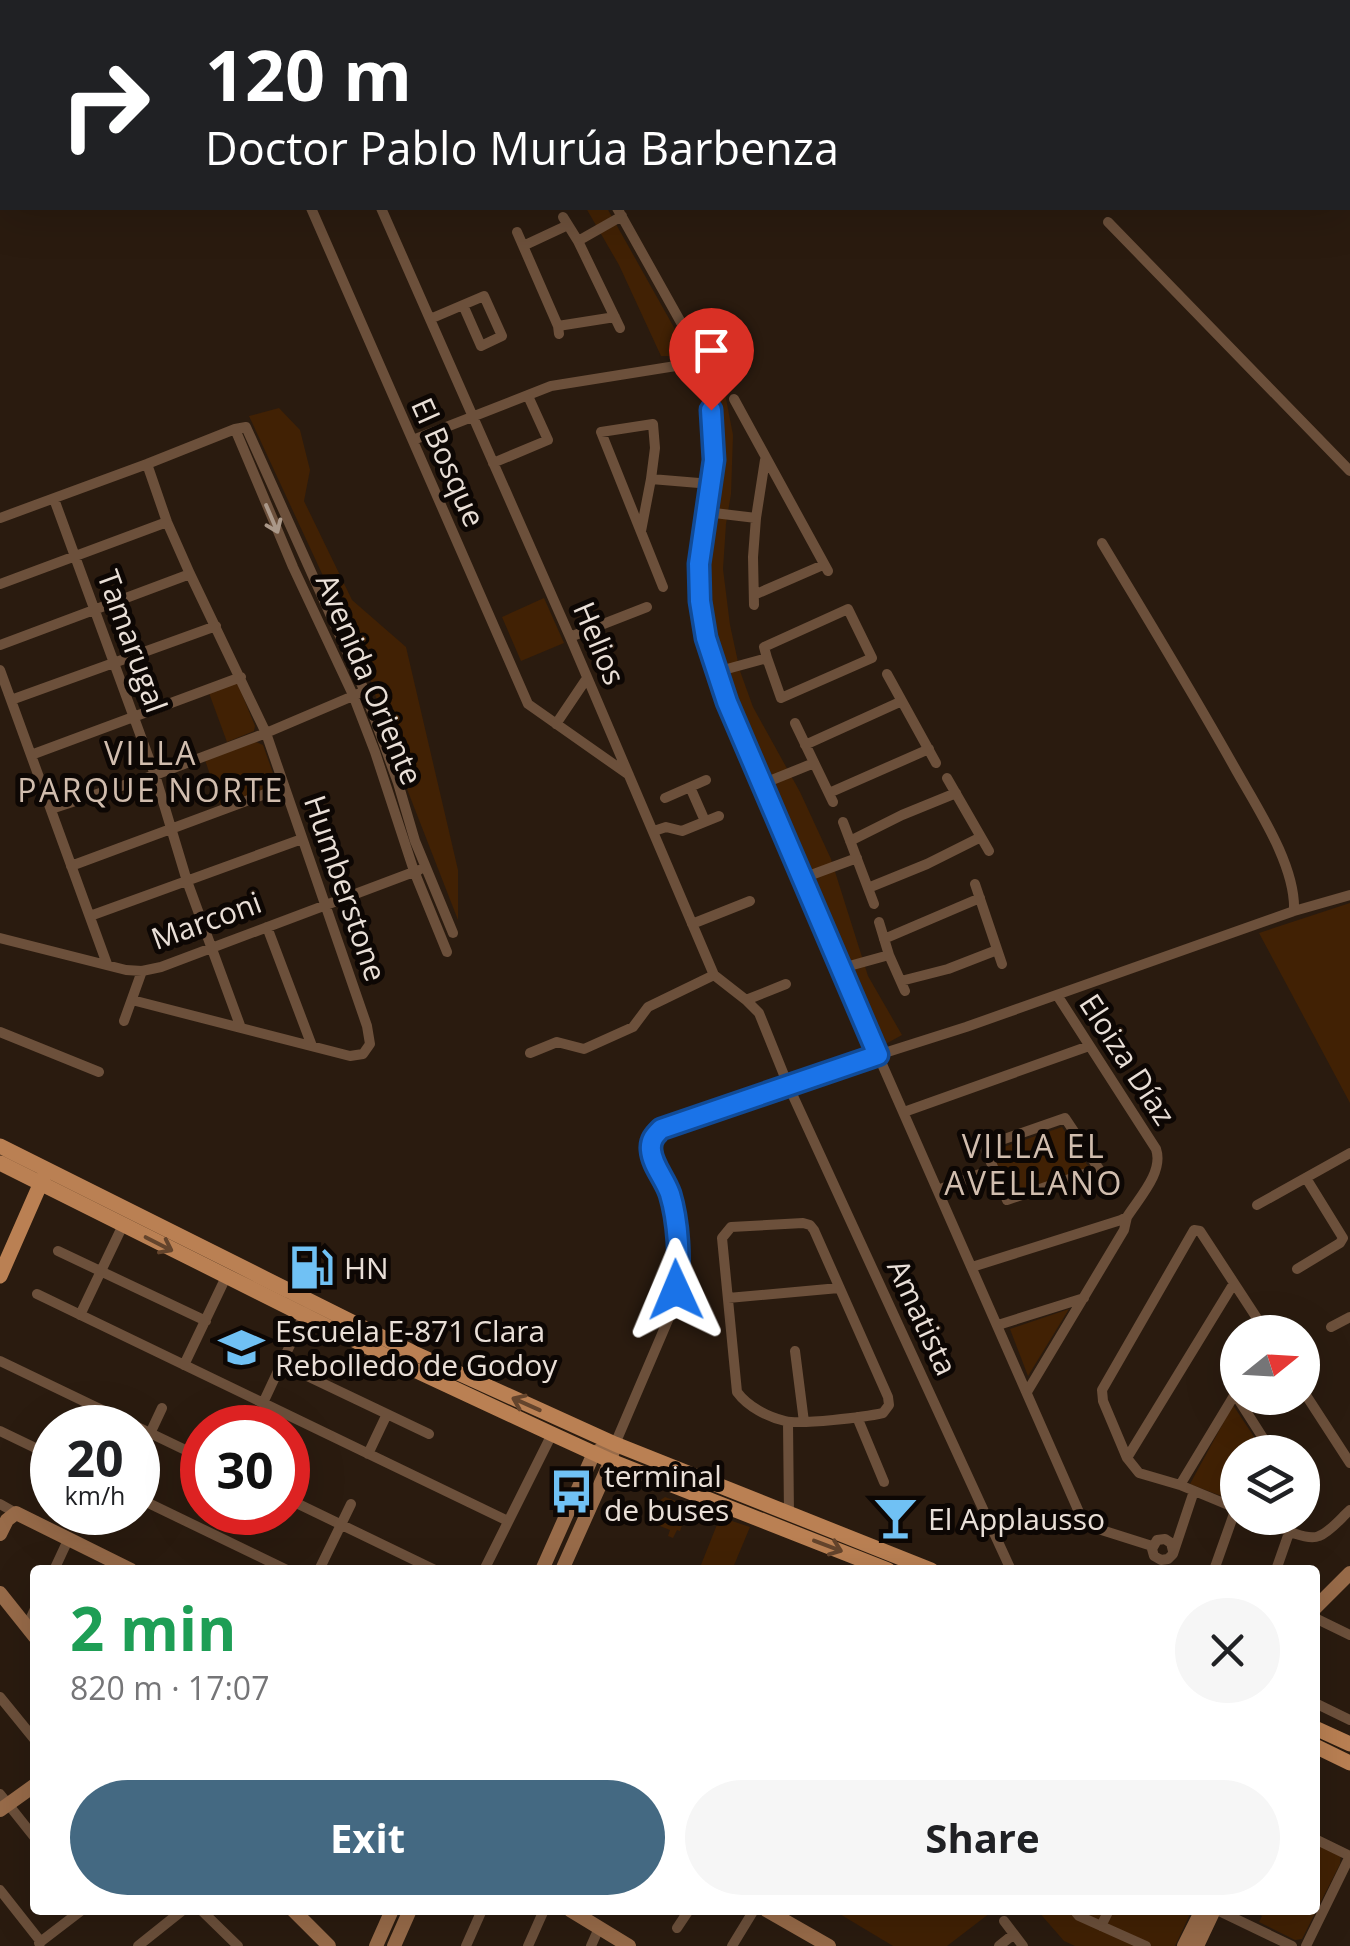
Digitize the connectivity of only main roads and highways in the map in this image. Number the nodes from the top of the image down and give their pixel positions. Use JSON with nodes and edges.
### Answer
{"nodes":[{"id":1,"x":0,"y":1146,"type":"edge"},
{"id":2,"x":0,"y":1164,"type":"edge"},
{"id":3,"x":43,"y":1177,"type":"junction"},
{"id":4,"x":0,"y":1276,"type":"edge"},
{"id":5,"x":308,"y":1308,"type":"junction"},
{"id":6,"x":613,"y":1452,"type":"junction"},
{"id":7,"x":782,"y":1512,"type":"junction"},
{"id":8,"x":758,"y":1519,"type":"junction"},
{"id":9,"x":875,"y":1565,"type":"edge"},
{"id":10,"x":918,"y":1565,"type":"edge"},
{"id":11,"x":1320,"y":1730,"type":"edge"},
{"id":12,"x":1350,"y":1744,"type":"edge"},
{"id":13,"x":1320,"y":1748,"type":"edge"},
{"id":14,"x":1350,"y":1763,"type":"edge"}],
"edges":[{"from":1,"to":3,"type":"main road"},
{"from":2,"to":3,"type":"main road"},
{"from":3,"to":4,"type":"main road"},
{"from":3,"to":5,"type":"main road"},
{"from":3,"to":5,"type":"main road","one_way":true},
{"from":6,"to":5,"type":"main road","one_way":true},
{"from":5,"to":6,"type":"main road"},
{"from":6,"to":7,"type":"main road"},
{"from":6,"to":8,"type":"main road"},
{"from":7,"to":8,"type":"main road"},
{"from":7,"to":10,"type":"main road"},
{"from":8,"to":9,"type":"main road","one_way":true},
{"from":11,"to":12,"type":"main road"},
{"from":13,"to":14,"type":"main road"}]}
